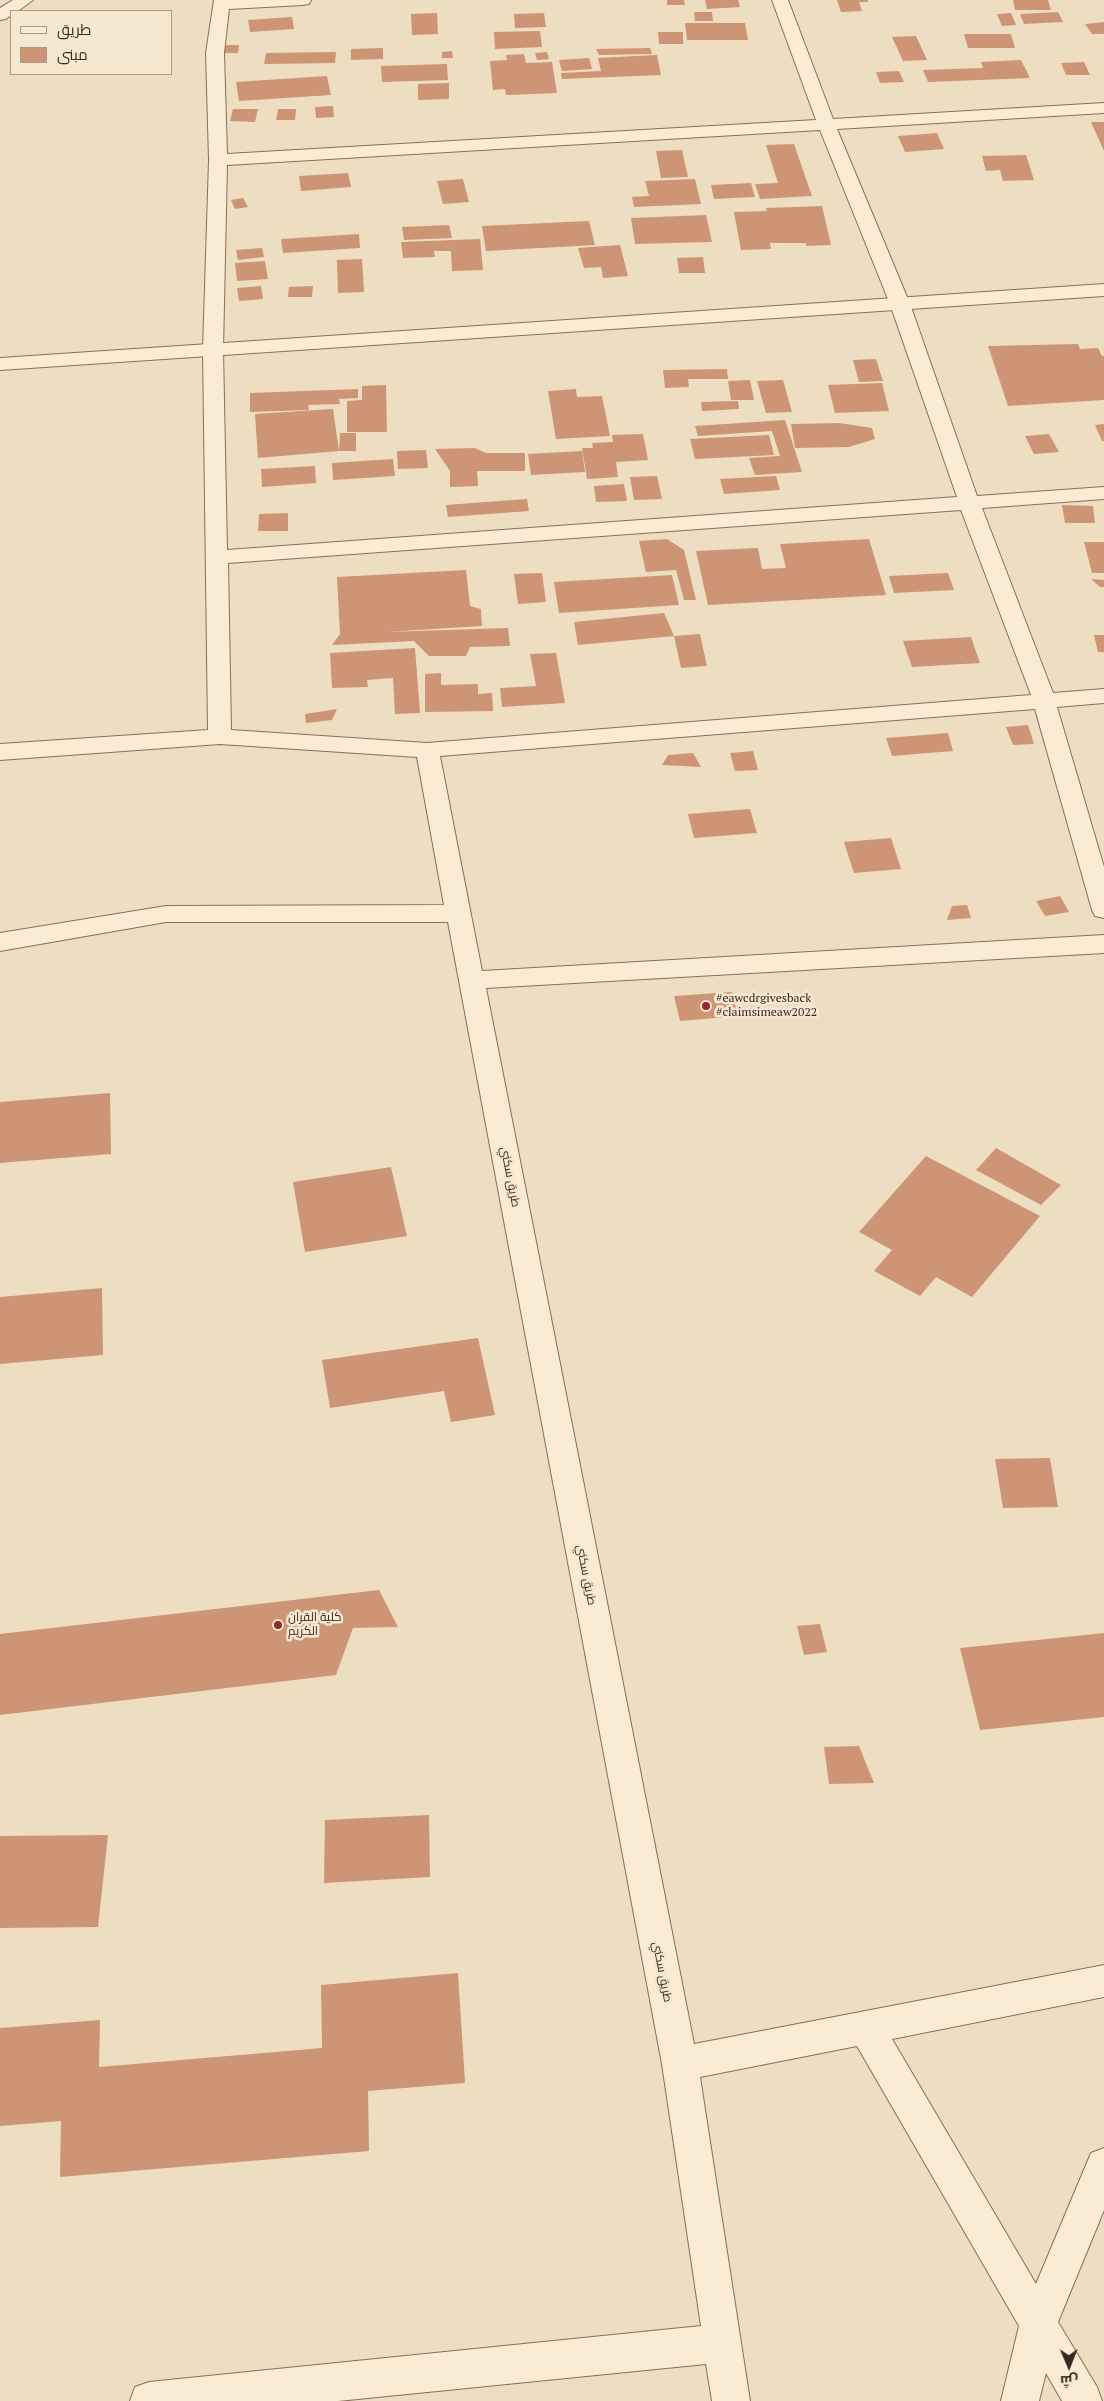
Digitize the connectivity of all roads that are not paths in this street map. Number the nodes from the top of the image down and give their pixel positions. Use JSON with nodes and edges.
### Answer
{"nodes":[{"id":1,"x":25,"y":0,"type":"edge"},
{"id":2,"x":303,"y":0,"type":"edge"},
{"id":3,"x":780,"y":0,"type":"edge"},
{"id":4,"x":222,"y":2,"type":"edge"},
{"id":5,"x":0,"y":15,"type":"edge"},
{"id":6,"x":1104,"y":108,"type":"edge"},
{"id":7,"x":826,"y":124,"type":"junction"},
{"id":8,"x":218,"y":160,"type":"junction"},
{"id":9,"x":1104,"y":290,"type":"edge"},
{"id":10,"x":900,"y":304,"type":"junction"},
{"id":11,"x":213,"y":350,"type":"junction"},
{"id":12,"x":0,"y":364,"type":"edge"},
{"id":13,"x":1104,"y":492,"type":"edge"},
{"id":14,"x":969,"y":502,"type":"junction"},
{"id":15,"x":218,"y":557,"type":"junction"},
{"id":16,"x":1104,"y":696,"type":"edge"},
{"id":17,"x":1044,"y":700,"type":"junction"},
{"id":18,"x":220,"y":737,"type":"junction"},
{"id":19,"x":428,"y":750,"type":"junction"},
{"id":20,"x":0,"y":752,"type":"edge"},
{"id":21,"x":1104,"y":910,"type":"edge"},
{"id":22,"x":459,"y":913,"type":"junction"},
{"id":23,"x":0,"y":942,"type":"edge"},
{"id":24,"x":1104,"y":944,"type":"edge"},
{"id":25,"x":472,"y":980,"type":"junction"},
{"id":26,"x":1104,"y":1981,"type":"edge"},
{"id":27,"x":866,"y":2028,"type":"junction"},
{"id":28,"x":680,"y":2064,"type":"junction"},
{"id":29,"x":1104,"y":2166,"type":"edge"},
{"id":30,"x":1038,"y":2324,"type":"junction"},
{"id":31,"x":722,"y":2343,"type":"junction"},
{"id":32,"x":149,"y":2401,"type":"edge"},
{"id":33,"x":731,"y":2401,"type":"edge"},
{"id":34,"x":1020,"y":2401,"type":"edge"},
{"id":35,"x":1083,"y":2401,"type":"edge"}],
"edges":[{"from":1,"to":5,"type":"street"},
{"from":2,"to":4,"type":"street"},
{"from":3,"to":7,"type":"street"},
{"from":4,"to":8,"type":"street"},
{"from":6,"to":7,"type":"street"},
{"from":7,"to":8,"type":"street"},
{"from":7,"to":10,"type":"street"},
{"from":8,"to":11,"type":"street"},
{"from":9,"to":10,"type":"street"},
{"from":10,"to":11,"type":"street"},
{"from":10,"to":14,"type":"street"},
{"from":11,"to":12,"type":"street"},
{"from":11,"to":15,"type":"street"},
{"from":13,"to":14,"type":"street"},
{"from":14,"to":15,"type":"street"},
{"from":14,"to":17,"type":"street"},
{"from":15,"to":18,"type":"street"},
{"from":16,"to":17,"type":"street"},
{"from":17,"to":19,"type":"street"},
{"from":17,"to":21,"type":"street"},
{"from":18,"to":19,"type":"street"},
{"from":18,"to":20,"type":"street"},
{"from":19,"to":22,"type":"street","name":"طريق سكني"},
{"from":22,"to":23,"type":"street"},
{"from":22,"to":25,"type":"street","name":"طريق سكني"},
{"from":24,"to":25,"type":"street"},
{"from":25,"to":28,"type":"street","name":"طريق سكني"},
{"from":26,"to":27,"type":"street"},
{"from":27,"to":28,"type":"street"},
{"from":27,"to":30,"type":"street"},
{"from":28,"to":31,"type":"street","name":"طريق سكني"},
{"from":29,"to":30,"type":"street"},
{"from":30,"to":34,"type":"street"},
{"from":30,"to":35,"type":"street"},
{"from":31,"to":32,"type":"street"},
{"from":31,"to":33,"type":"street","name":"طريق سكني"}]}
